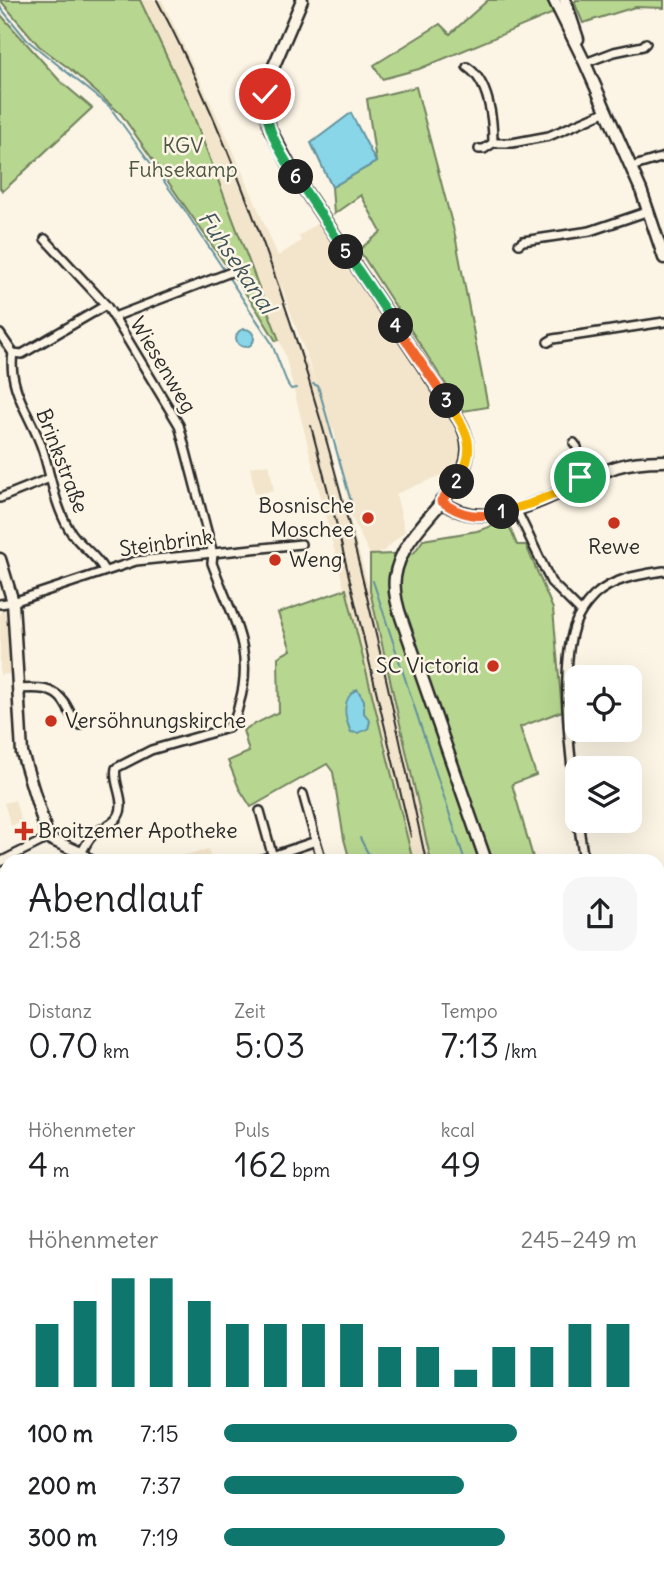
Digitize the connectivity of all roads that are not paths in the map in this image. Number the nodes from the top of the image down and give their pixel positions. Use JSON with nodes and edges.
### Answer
{"nodes":[{"id":1,"x":302,"y":0,"type":"edge"},
{"id":2,"x":554,"y":0,"type":"edge"},
{"id":3,"x":565,"y":0,"type":"edge"},
{"id":4,"x":646,"y":43,"type":"dead end"},
{"id":5,"x":585,"y":63,"type":"junction"},
{"id":6,"x":467,"y":66,"type":"dead end"},
{"id":7,"x":607,"y":111,"type":"junction"},
{"id":8,"x":493,"y":143,"type":"junction"},
{"id":9,"x":479,"y":149,"type":"dead end"},
{"id":10,"x":664,"y":157,"type":"edge"},
{"id":11,"x":631,"y":167,"type":"junction"},
{"id":12,"x":649,"y":211,"type":"junction"},
{"id":13,"x":45,"y":239,"type":"dead end"},
{"id":14,"x":519,"y":244,"type":"dead end"},
{"id":15,"x":664,"y":258,"type":"edge"},
{"id":16,"x":228,"y":274,"type":"dead end"},
{"id":17,"x":106,"y":305,"type":"junction"},
{"id":18,"x":114,"y":317,"type":"junction"},
{"id":19,"x":664,"y":322,"type":"edge"},
{"id":20,"x":0,"y":334,"type":"edge"},
{"id":21,"x":548,"y":342,"type":"dead end"},
{"id":22,"x":13,"y":353,"type":"junction"},
{"id":23,"x":574,"y":443,"type":"dead end"},
{"id":24,"x":664,"y":461,"type":"edge"},
{"id":25,"x":50,"y":478,"type":"junction"},
{"id":26,"x":581,"y":483,"type":"junction"},
{"id":27,"x":0,"y":498,"type":"edge"},
{"id":28,"x":441,"y":501,"type":"junction"},
{"id":29,"x":516,"y":509,"type":"junction"},
{"id":30,"x":301,"y":544,"type":"dead end"},
{"id":31,"x":213,"y":554,"type":"junction"},
{"id":32,"x":0,"y":559,"type":"edge"},
{"id":33,"x":104,"y":570,"type":"junction"},
{"id":34,"x":664,"y":571,"type":"edge"},
{"id":35,"x":13,"y":602,"type":"junction"},
{"id":36,"x":0,"y":604,"type":"edge"},
{"id":37,"x":581,"y":612,"type":"junction"},
{"id":38,"x":18,"y":689,"type":"junction"},
{"id":39,"x":80,"y":725,"type":"dead end"},
{"id":40,"x":572,"y":756,"type":"edge"},
{"id":41,"x":303,"y":794,"type":"dead end"},
{"id":42,"x":260,"y":811,"type":"dead end"},
{"id":43,"x":580,"y":833,"type":"edge"},
{"id":44,"x":48,"y":838,"type":"junction"},
{"id":45,"x":316,"y":841,"type":"junction"},
{"id":46,"x":81,"y":853,"type":"joint"},
{"id":47,"x":21,"y":854,"type":"edge"},
{"id":48,"x":272,"y":854,"type":"edge"},
{"id":49,"x":283,"y":854,"type":"edge"},
{"id":50,"x":320,"y":854,"type":"edge"},
{"id":51,"x":484,"y":854,"type":"edge"},
{"id":52,"x":583,"y":854,"type":"edge"}],
"edges":[{"from":1,"to":28,"type":"main road"},
{"from":2,"to":5,"type":"main road"},
{"from":3,"to":5,"type":"main road"},
{"from":4,"to":5,"type":"street"},
{"from":5,"to":7,"type":"main road"},
{"from":6,"to":8,"type":"street"},
{"from":7,"to":8,"type":"street"},
{"from":7,"to":11,"type":"main road"},
{"from":8,"to":9,"type":"street"},
{"from":10,"to":11,"type":"street"},
{"from":11,"to":12,"type":"main road"},
{"from":12,"to":14,"type":"street"},
{"from":12,"to":15,"type":"main road"},
{"from":13,"to":17,"type":"street","name":"Wiesenweg"},
{"from":16,"to":18,"type":"street","name":"Wiesenweg"},
{"from":17,"to":18,"type":"street","name":"Wiesenweg"},
{"from":17,"to":22,"type":"street"},
{"from":18,"to":31,"type":"street","name":"Wiesenweg"},
{"from":19,"to":21,"type":"street"},
{"from":20,"to":22,"type":"street"},
{"from":22,"to":25,"type":"street","name":"Brinkstraße"},
{"from":23,"to":26,"type":"street"},
{"from":24,"to":26,"type":"main road"},
{"from":25,"to":27,"type":"street"},
{"from":25,"to":33,"type":"street","name":"Brinkstraße"},
{"from":26,"to":29,"type":"main road"},
{"from":28,"to":29,"type":"main road"},
{"from":28,"to":51,"type":"main road"},
{"from":29,"to":37,"type":"street"},
{"from":30,"to":31,"type":"street","name":"Steinbrink"},
{"from":31,"to":33,"type":"street","name":"Steinbrink"},
{"from":31,"to":46,"type":"street","name":"Wiesenweg"},
{"from":32,"to":35,"type":"main road"},
{"from":33,"to":35,"type":"street","name":"Steinbrink"},
{"from":34,"to":37,"type":"street"},
{"from":35,"to":36,"type":"street","name":"Steinbrink"},
{"from":35,"to":38,"type":"main road"},
{"from":37,"to":40,"type":"street"},
{"from":38,"to":39,"type":"street"},
{"from":38,"to":44,"type":"main road"},
{"from":41,"to":45,"type":"street"},
{"from":42,"to":48,"type":"street"},
{"from":43,"to":52,"type":"street"},
{"from":44,"to":46,"type":"main road"},
{"from":44,"to":47,"type":"street"},
{"from":45,"to":49,"type":"street"},
{"from":45,"to":50,"type":"street"}]}
